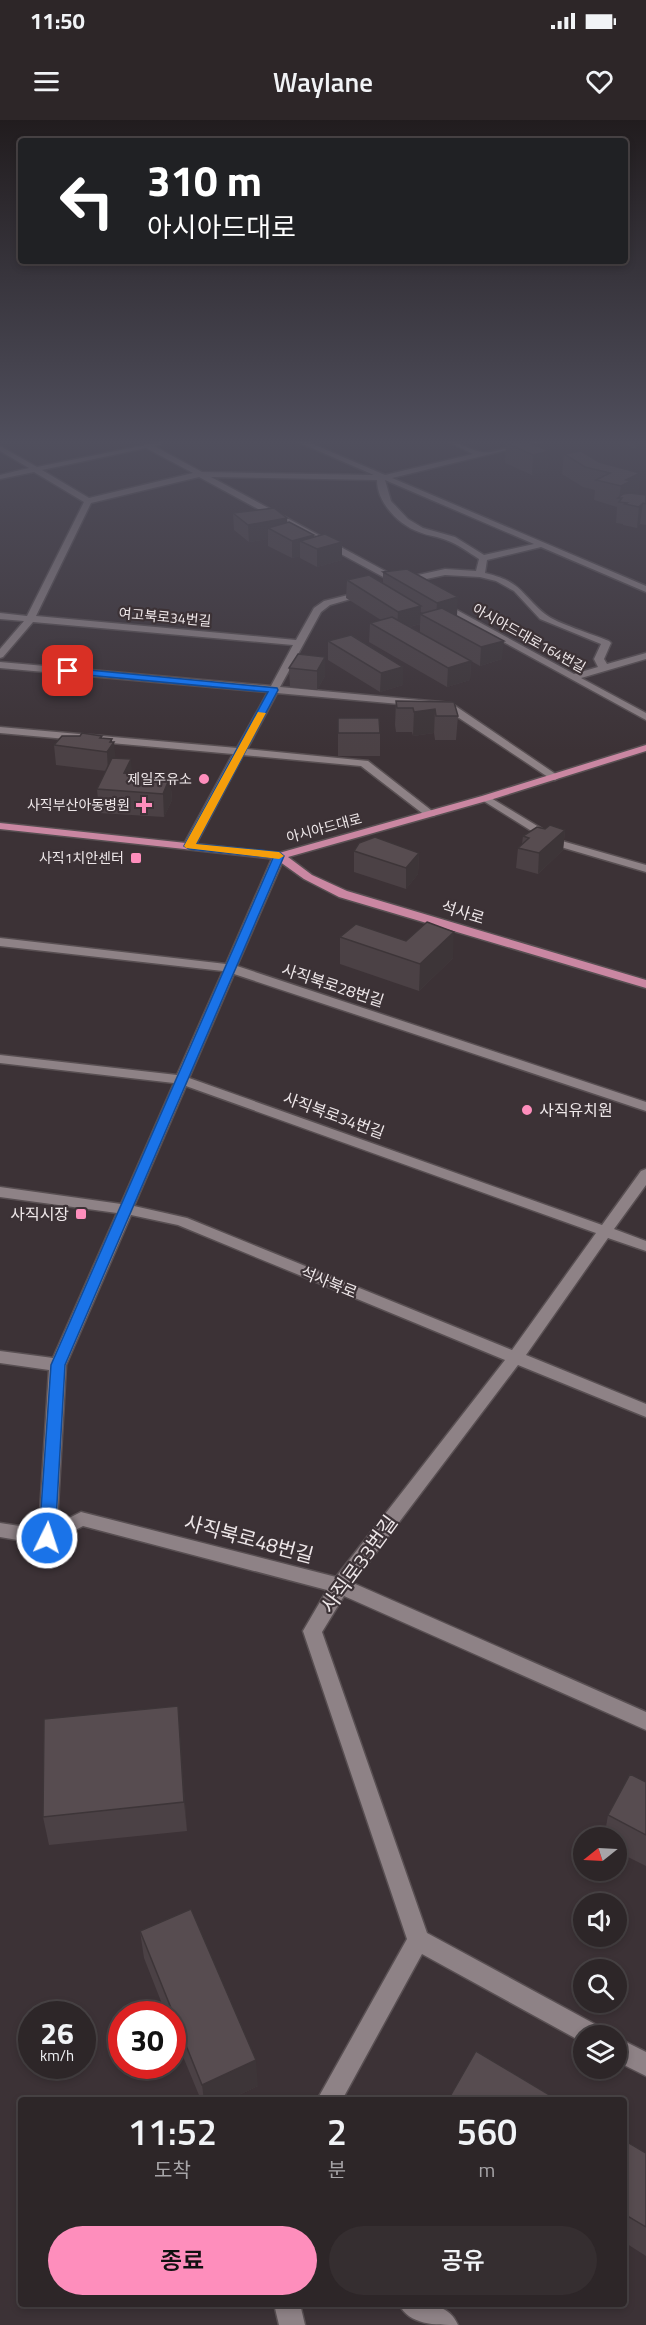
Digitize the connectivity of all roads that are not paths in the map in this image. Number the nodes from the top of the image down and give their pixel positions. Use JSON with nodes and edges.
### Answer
{"nodes":[{"id":1,"x":66,"y":545,"type":"edge"},
{"id":2,"x":331,"y":545,"type":"edge"},
{"id":3,"x":462,"y":545,"type":"edge"},
{"id":4,"x":541,"y":545,"type":"joint"},
{"id":5,"x":483,"y":558,"type":"junction"},
{"id":6,"x":480,"y":574,"type":"junction"},
{"id":7,"x":398,"y":582,"type":"junction"},
{"id":8,"x":388,"y":585,"type":"edge"},
{"id":9,"x":378,"y":588,"type":"edge"},
{"id":10,"x":409,"y":588,"type":"edge"},
{"id":11,"x":646,"y":589,"type":"edge"},
{"id":12,"x":429,"y":599,"type":"edge"},
{"id":13,"x":0,"y":616,"type":"edge"},
{"id":14,"x":30,"y":619,"type":"junction"},
{"id":15,"x":299,"y":643,"type":"junction"},
{"id":16,"x":0,"y":655,"type":"edge"},
{"id":17,"x":646,"y":656,"type":"edge"},
{"id":18,"x":0,"y":665,"type":"edge"},
{"id":19,"x":603,"y":668,"type":"junction"},
{"id":20,"x":573,"y":677,"type":"junction"},
{"id":21,"x":274,"y":690,"type":"junction"},
{"id":22,"x":646,"y":717,"type":"edge"},
{"id":23,"x":0,"y":730,"type":"edge"},
{"id":24,"x":646,"y":748,"type":"edge"},
{"id":25,"x":240,"y":752,"type":"junction"},
{"id":26,"x":555,"y":777,"type":"junction"},
{"id":27,"x":486,"y":798,"type":"junction"},
{"id":28,"x":430,"y":814,"type":"junction"},
{"id":29,"x":0,"y":826,"type":"edge"},
{"id":30,"x":189,"y":846,"type":"junction"},
{"id":31,"x":279,"y":856,"type":"junction"},
{"id":32,"x":646,"y":869,"type":"edge"},
{"id":33,"x":0,"y":942,"type":"edge"},
{"id":34,"x":230,"y":968,"type":"junction"},
{"id":35,"x":646,"y":984,"type":"edge"},
{"id":36,"x":0,"y":1059,"type":"edge"},
{"id":37,"x":181,"y":1080,"type":"junction"},
{"id":38,"x":646,"y":1107,"type":"edge"},
{"id":39,"x":646,"y":1174,"type":"edge"},
{"id":40,"x":0,"y":1192,"type":"edge"},
{"id":41,"x":125,"y":1209,"type":"junction"},
{"id":42,"x":605,"y":1230,"type":"junction"},
{"id":43,"x":646,"y":1246,"type":"edge"},
{"id":44,"x":0,"y":1357,"type":"edge"},
{"id":45,"x":515,"y":1358,"type":"junction"},
{"id":46,"x":58,"y":1365,"type":"junction"},
{"id":47,"x":646,"y":1411,"type":"edge"},
{"id":48,"x":0,"y":1530,"type":"edge"},
{"id":49,"x":47,"y":1538,"type":"junction"},
{"id":50,"x":340,"y":1586,"type":"junction"},
{"id":51,"x":646,"y":1721,"type":"edge"},
{"id":52,"x":418,"y":1940,"type":"junction"},
{"id":53,"x":574,"y":2025,"type":"edge"},
{"id":54,"x":627,"y":2054,"type":"edge"},
{"id":55,"x":646,"y":2064,"type":"edge"},
{"id":56,"x":331,"y":2097,"type":"edge"},
{"id":57,"x":288,"y":2307,"type":"edge"},
{"id":58,"x":417,"y":2307,"type":"edge"},
{"id":59,"x":292,"y":2325,"type":"edge"},
{"id":60,"x":446,"y":2325,"type":"edge"}],
"edges":[{"from":1,"to":14,"type":"street"},
{"from":2,"to":7,"type":"street"},
{"from":3,"to":5,"type":"street"},
{"from":4,"to":5,"type":"street"},
{"from":4,"to":11,"type":"street"},
{"from":5,"to":6,"type":"street"},
{"from":6,"to":7,"type":"street"},
{"from":6,"to":19,"type":"street"},
{"from":7,"to":8,"type":"street"},
{"from":7,"to":10,"type":"street"},
{"from":9,"to":15,"type":"street"},
{"from":12,"to":20,"type":"street","name":"아시아드대로164번길"},
{"from":13,"to":14,"type":"street","name":"여고북로34번길"},
{"from":14,"to":15,"type":"street","name":"여고북로34번길"},
{"from":14,"to":16,"type":"street"},
{"from":15,"to":21,"type":"street"},
{"from":17,"to":19,"type":"street"},
{"from":18,"to":21,"type":"street"},
{"from":19,"to":20,"type":"street"},
{"from":20,"to":22,"type":"street","name":"아시아드대로164번길"},
{"from":21,"to":25,"type":"street"},
{"from":21,"to":26,"type":"street"},
{"from":23,"to":25,"type":"street"},
{"from":24,"to":26,"type":"main road","name":"아시아드대로"},
{"from":25,"to":28,"type":"street"},
{"from":25,"to":30,"type":"street"},
{"from":26,"to":27,"type":"main road","name":"아시아드대로"},
{"from":27,"to":28,"type":"main road","name":"아시아드대로"},
{"from":27,"to":32,"type":"street"},
{"from":28,"to":31,"type":"main road","name":"아시아드대로"},
{"from":29,"to":30,"type":"main road","name":"아시아드대로"},
{"from":30,"to":31,"type":"main road","name":"아시아드대로"},
{"from":31,"to":34,"type":"street"},
{"from":31,"to":35,"type":"main road","name":"석사로"},
{"from":33,"to":34,"type":"street","name":"사직북로28번길"},
{"from":34,"to":37,"type":"street"},
{"from":34,"to":38,"type":"street","name":"사직북로28번길"},
{"from":36,"to":37,"type":"street","name":"사직북로34번길"},
{"from":37,"to":41,"type":"street"},
{"from":37,"to":42,"type":"street","name":"사직북로34번길"},
{"from":39,"to":42,"type":"street","name":"사직로33번길"},
{"from":40,"to":41,"type":"street","name":"석사북로"},
{"from":41,"to":45,"type":"street","name":"석사북로"},
{"from":41,"to":46,"type":"street"},
{"from":42,"to":43,"type":"street","name":"사직북로34번길"},
{"from":42,"to":45,"type":"street","name":"사직로33번길"},
{"from":44,"to":46,"type":"street"},
{"from":45,"to":47,"type":"street","name":"석사북로"},
{"from":45,"to":50,"type":"street","name":"사직로33번길"},
{"from":46,"to":49,"type":"street"},
{"from":48,"to":49,"type":"street"},
{"from":49,"to":50,"type":"street","name":"사직북로48번길"},
{"from":50,"to":51,"type":"street","name":"사직북로48번길"},
{"from":50,"to":52,"type":"street","name":"사직로33번길"},
{"from":52,"to":53,"type":"street"},
{"from":52,"to":56,"type":"street"},
{"from":54,"to":55,"type":"street"},
{"from":57,"to":59,"type":"street"},
{"from":58,"to":60,"type":"street"}]}
